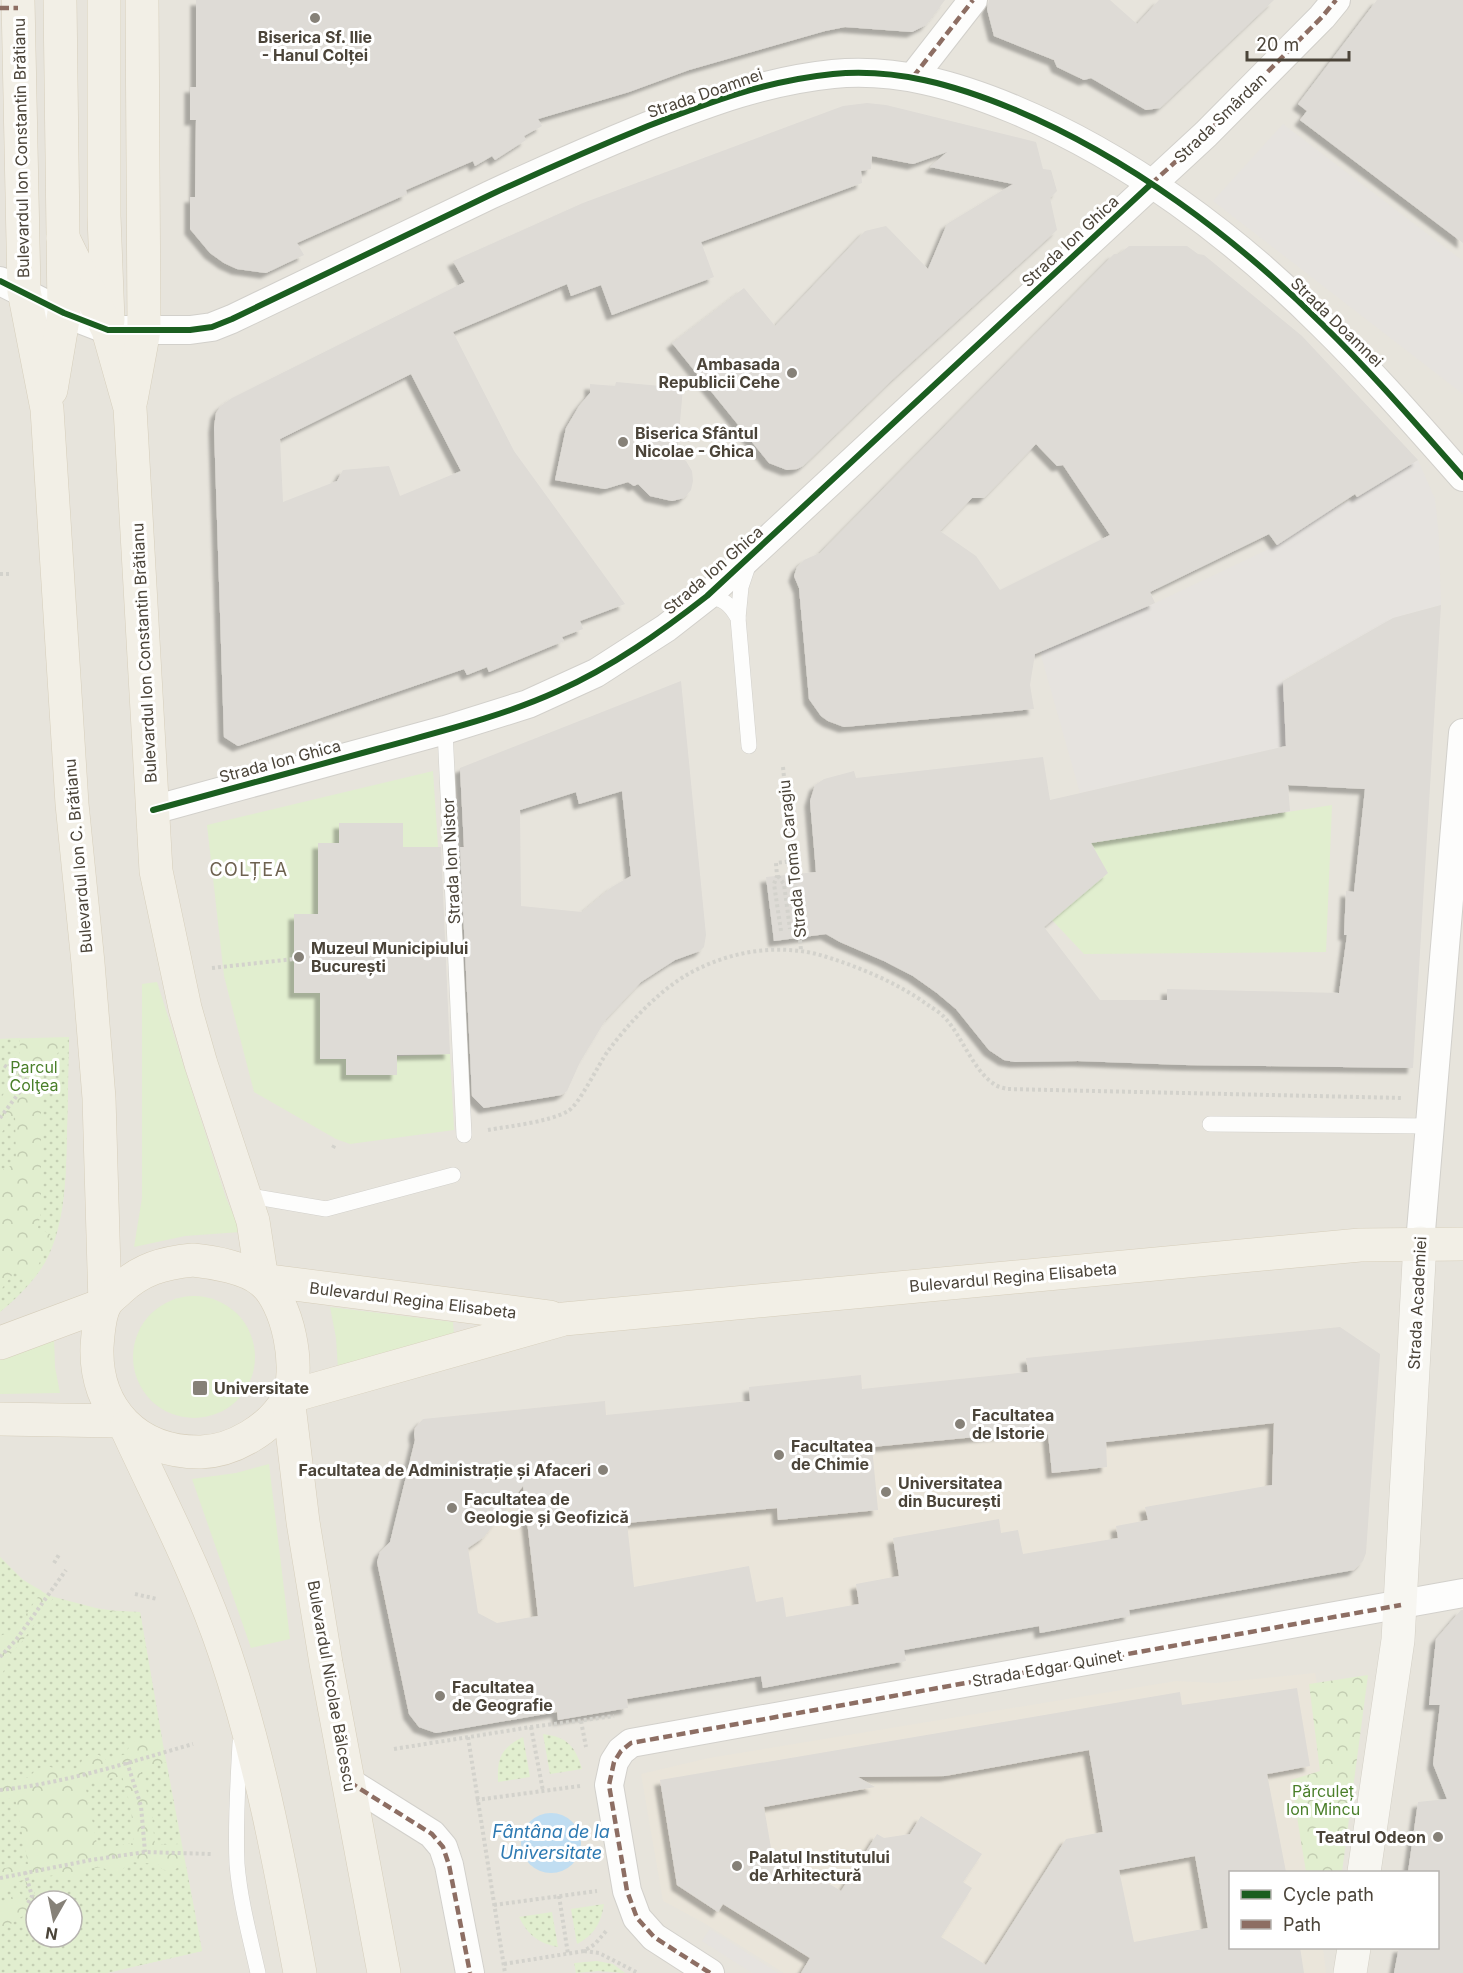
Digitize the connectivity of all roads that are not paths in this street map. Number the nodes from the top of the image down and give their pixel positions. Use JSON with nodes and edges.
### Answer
{"nodes":[{"id":1,"x":60,"y":0,"type":"edge"},
{"id":2,"x":104,"y":0,"type":"edge"},
{"id":3,"x":142,"y":0,"type":"edge"},
{"id":4,"x":973,"y":0,"type":"edge"},
{"id":5,"x":1336,"y":0,"type":"edge"},
{"id":6,"x":12,"y":5,"type":"edge"},
{"id":7,"x":913,"y":77,"type":"junction"},
{"id":8,"x":1152,"y":184,"type":"junction"},
{"id":9,"x":63,"y":238,"type":"junction"},
{"id":10,"x":12,"y":286,"type":"edge"},
{"id":11,"x":64,"y":313,"type":"junction"},
{"id":12,"x":108,"y":330,"type":"junction"},
{"id":13,"x":144,"y":330,"type":"junction"},
{"id":14,"x":130,"y":408,"type":"junction"},
{"id":15,"x":47,"y":409,"type":"junction"},
{"id":16,"x":1463,"y":477,"type":"edge"},
{"id":17,"x":752,"y":556,"type":"junction"},
{"id":18,"x":707,"y":596,"type":"junction"},
{"id":19,"x":738,"y":618,"type":"junction"},
{"id":20,"x":445,"y":730,"type":"junction"},
{"id":21,"x":1463,"y":733,"type":"edge"},
{"id":22,"x":749,"y":746,"type":"dead end"},
{"id":23,"x":153,"y":810,"type":"junction"},
{"id":24,"x":1430,"y":1112,"type":"junction"},
{"id":25,"x":1210,"y":1124,"type":"dead end"},
{"id":26,"x":464,"y":1135,"type":"road end"},
{"id":27,"x":453,"y":1175,"type":"dead end"},
{"id":28,"x":245,"y":1194,"type":"junction"},
{"id":29,"x":1420,"y":1244,"type":"junction"},
{"id":30,"x":1463,"y":1244,"type":"edge"},
{"id":31,"x":262,"y":1280,"type":"junction"},
{"id":32,"x":105,"y":1304,"type":"junction"},
{"id":33,"x":564,"y":1319,"type":"junction"},
{"id":34,"x":0,"y":1343,"type":"edge"},
{"id":35,"x":288,"y":1397,"type":"junction"},
{"id":36,"x":0,"y":1419,"type":"edge"},
{"id":37,"x":123,"y":1424,"type":"junction"},
{"id":38,"x":1463,"y":1593,"type":"edge"},
{"id":39,"x":1401,"y":1605,"type":"junction"},
{"id":40,"x":242,"y":1707,"type":"junction"},
{"id":41,"x":349,"y":1782,"type":"junction"},
{"id":42,"x":1364,"y":1871,"type":"edge"},
{"id":43,"x":1354,"y":1949,"type":"edge"},
{"id":44,"x":258,"y":1973,"type":"edge"},
{"id":45,"x":300,"y":1973,"type":"edge"},
{"id":46,"x":384,"y":1973,"type":"edge"},
{"id":47,"x":470,"y":1973,"type":"edge"},
{"id":48,"x":710,"y":1973,"type":"edge"},
{"id":49,"x":1350,"y":1973,"type":"edge"}],
"edges":[{"from":1,"to":9,"type":"main road","name":"Bulevardul Ion Constantin Brătianu"},
{"from":2,"to":12,"type":"main road","name":"Bulevardul Ion Constantin Brătianu"},
{"from":3,"to":13,"type":"main road","name":"Bulevardul Ion Constantin Brătianu"},
{"from":4,"to":7,"type":"street"},
{"from":5,"to":8,"type":"street","name":"Strada Smârdan"},
{"from":6,"to":10,"type":"main road","name":"Bulevardul Ion Constantin Brătianu"},
{"from":7,"to":8,"type":"street","name":"Strada Doamnei"},
{"from":7,"to":13,"type":"street","name":"Strada Doamnei"},
{"from":8,"to":16,"type":"street","name":"Strada Doamnei"},
{"from":8,"to":17,"type":"street","name":"Strada Ion Ghica"},
{"from":9,"to":11,"type":"main road","name":"Bulevardul Ion Constantin Brătianu"},
{"from":9,"to":12,"type":"main road","name":"Bulevardul Ion Constantin Brătianu"},
{"from":10,"to":11,"type":"street"},
{"from":10,"to":15,"type":"main road","name":"Bulevardul Ion Constantin Brătianu"},
{"from":11,"to":12,"type":"street"},
{"from":11,"to":15,"type":"main road","name":"Bulevardul Ion Constantin Brătianu"},
{"from":12,"to":13,"type":"street","name":"Strada Doamnei"},
{"from":12,"to":14,"type":"main road","name":"Bulevardul Ion Constantin Brătianu"},
{"from":13,"to":14,"type":"main road","name":"Bulevardul Ion Constantin Brătianu"},
{"from":14,"to":23,"type":"main road","name":"Bulevardul Ion Constantin Brătianu"},
{"from":15,"to":32,"type":"main road","name":"Bulevardul Ion C. Brătianu"},
{"from":17,"to":18,"type":"street","name":"Strada Ion Ghica"},
{"from":17,"to":19,"type":"lane"},
{"from":18,"to":19,"type":"lane"},
{"from":18,"to":20,"type":"street","name":"Strada Ion Ghica"},
{"from":19,"to":22,"type":"lane"},
{"from":20,"to":23,"type":"street","name":"Strada Ion Ghica"},
{"from":20,"to":26,"type":"lane","name":"Strada Ion Nistor"},
{"from":21,"to":24,"type":"street","name":"Strada Academiei"},
{"from":23,"to":28,"type":"main road","name":"Bulevardul Ion Constantin Brătianu"},
{"from":24,"to":25,"type":"lane"},
{"from":24,"to":29,"type":"street","name":"Strada Academiei"},
{"from":27,"to":28,"type":"lane"},
{"from":28,"to":31,"type":"main road","name":"Bulevardul Ion Constantin Brătianu"},
{"from":29,"to":30,"type":"main road","name":"Bulevardul Regina Elisabeta"},
{"from":29,"to":33,"type":"main road","name":"Bulevardul Regina Elisabeta"},
{"from":29,"to":39,"type":"street","name":"Strada Academiei"},
{"from":31,"to":32,"type":"main road"},
{"from":31,"to":33,"type":"main road","name":"Bulevardul Regina Elisabeta"},
{"from":31,"to":35,"type":"main road"},
{"from":32,"to":34,"type":"main road"},
{"from":32,"to":37,"type":"main road"},
{"from":33,"to":35,"type":"main road","name":"Bulevardul Regina Elisabeta"},
{"from":35,"to":37,"type":"main road"},
{"from":35,"to":41,"type":"main road","name":"Bulevardul Nicolae Bălcescu"},
{"from":36,"to":37,"type":"main road"},
{"from":37,"to":40,"type":"main road"},
{"from":38,"to":39,"type":"street","name":"Strada Edgar Quinet"},
{"from":39,"to":42,"type":"street","name":"Strada Academiei"},
{"from":39,"to":48,"type":"street","name":"Strada Edgar Quinet"},
{"from":40,"to":44,"type":"lane"},
{"from":40,"to":45,"type":"main road"},
{"from":41,"to":46,"type":"main road","name":"Bulevardul Nicolae Bălcescu"},
{"from":41,"to":47,"type":"street"},
{"from":43,"to":49,"type":"street"}]}
